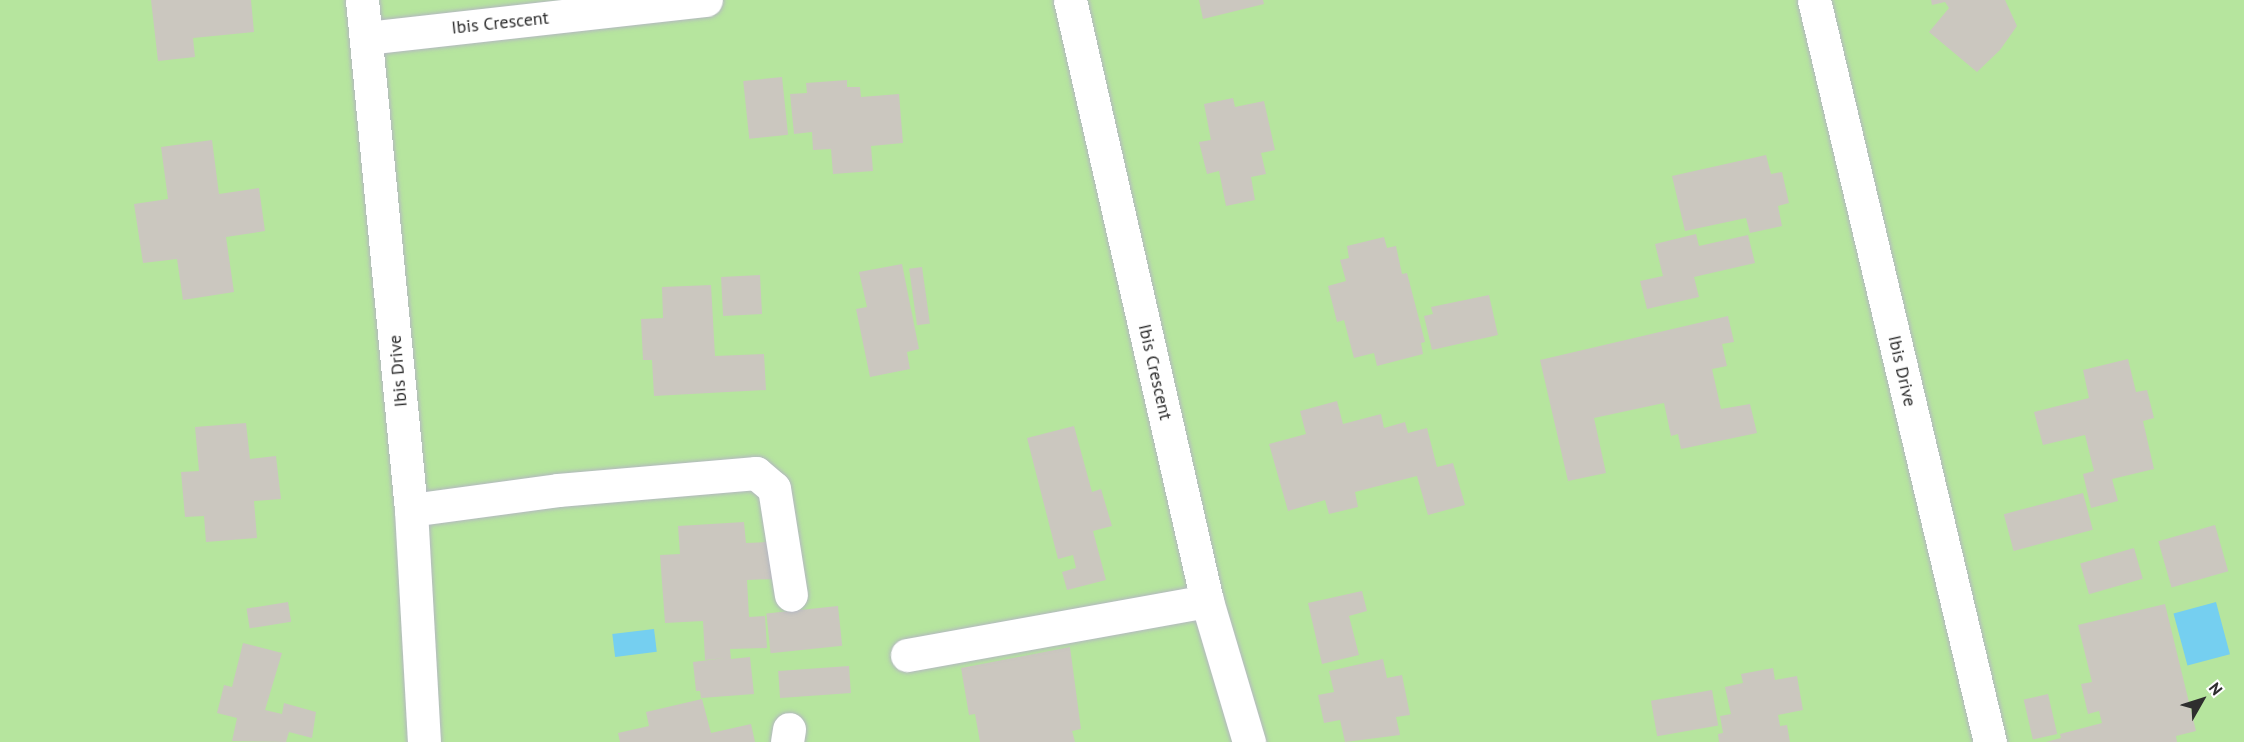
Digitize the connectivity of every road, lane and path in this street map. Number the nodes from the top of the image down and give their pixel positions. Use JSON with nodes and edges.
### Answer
{"nodes":[{"id":1,"x":362,"y":0,"type":"edge"},
{"id":2,"x":706,"y":0,"type":"edge"},
{"id":3,"x":1070,"y":0,"type":"edge"},
{"id":4,"x":1814,"y":0,"type":"edge"},
{"id":5,"x":366,"y":38,"type":"junction"},
{"id":6,"x":411,"y":510,"type":"junction"},
{"id":7,"x":791,"y":595,"type":"dead end"},
{"id":8,"x":1208,"y":601,"type":"junction"},
{"id":9,"x":907,"y":655,"type":"dead end"},
{"id":10,"x":423,"y":742,"type":"edge"},
{"id":11,"x":1249,"y":742,"type":"edge"},
{"id":12,"x":1990,"y":742,"type":"edge"}],
"edges":[{"from":1,"to":5,"type":"street","name":"Ibis Drive"},
{"from":2,"to":5,"type":"street","name":"Ibis Crescent"},
{"from":3,"to":8,"type":"street","name":"Ibis Crescent"},
{"from":4,"to":12,"type":"street","name":"Ibis Drive"},
{"from":5,"to":6,"type":"street","name":"Ibis Drive"},
{"from":6,"to":7,"type":"street"},
{"from":6,"to":10,"type":"street","name":"Ibis Drive"},
{"from":8,"to":9,"type":"street"},
{"from":8,"to":11,"type":"street","name":"Ibis Crescent"}]}
